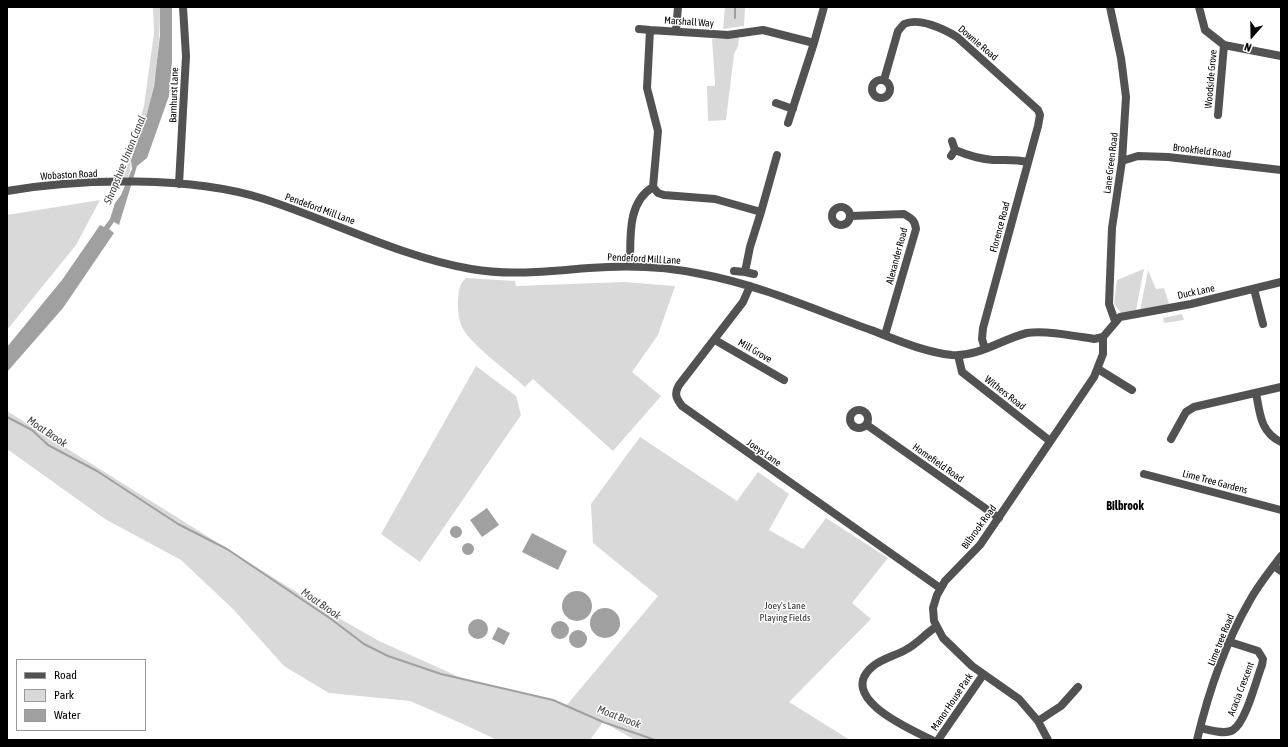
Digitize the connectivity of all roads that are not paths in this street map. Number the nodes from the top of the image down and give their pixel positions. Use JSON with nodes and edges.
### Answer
{"nodes":[{"id":1,"x":183,"y":7,"type":"edge"},
{"id":2,"x":678,"y":7,"type":"edge"},
{"id":3,"x":824,"y":7,"type":"edge"},
{"id":4,"x":1110,"y":7,"type":"edge"},
{"id":5,"x":1199,"y":7,"type":"edge"},
{"id":6,"x":639,"y":29,"type":"dead end"},
{"id":7,"x":650,"y":30,"type":"junction"},
{"id":8,"x":676,"y":31,"type":"junction"},
{"id":9,"x":814,"y":43,"type":"junction"},
{"id":10,"x":1224,"y":45,"type":"junction"},
{"id":11,"x":1281,"y":56,"type":"edge"},
{"id":12,"x":884,"y":80,"type":"dead end"},
{"id":13,"x":776,"y":103,"type":"dead end"},
{"id":14,"x":793,"y":109,"type":"junction"},
{"id":15,"x":1038,"y":110,"type":"joint"},
{"id":16,"x":1218,"y":115,"type":"dead end"},
{"id":17,"x":788,"y":123,"type":"dead end"},
{"id":18,"x":952,"y":141,"type":"dead end"},
{"id":19,"x":777,"y":155,"type":"dead end"},
{"id":20,"x":1122,"y":161,"type":"junction"},
{"id":21,"x":1028,"y":162,"type":"junction"},
{"id":22,"x":1281,"y":170,"type":"edge"},
{"id":23,"x":180,"y":184,"type":"junction"},
{"id":24,"x":653,"y":187,"type":"junction"},
{"id":25,"x":7,"y":191,"type":"edge"},
{"id":26,"x":761,"y":212,"type":"junction"},
{"id":27,"x":851,"y":216,"type":"dead end"},
{"id":28,"x":630,"y":266,"type":"junction"},
{"id":29,"x":734,"y":271,"type":"dead end"},
{"id":30,"x":745,"y":272,"type":"junction"},
{"id":31,"x":754,"y":274,"type":"dead end"},
{"id":32,"x":1281,"y":282,"type":"edge"},
{"id":33,"x":750,"y":286,"type":"junction"},
{"id":34,"x":1254,"y":289,"type":"junction"},
{"id":35,"x":1115,"y":321,"type":"junction"},
{"id":36,"x":1263,"y":324,"type":"dead end"},
{"id":37,"x":886,"y":336,"type":"junction"},
{"id":38,"x":1103,"y":337,"type":"junction"},
{"id":39,"x":715,"y":340,"type":"junction"},
{"id":40,"x":985,"y":349,"type":"junction"},
{"id":41,"x":958,"y":355,"type":"junction"},
{"id":42,"x":1098,"y":369,"type":"junction"},
{"id":43,"x":784,"y":380,"type":"dead end"},
{"id":44,"x":1281,"y":387,"type":"edge"},
{"id":45,"x":1132,"y":390,"type":"dead end"},
{"id":46,"x":1256,"y":393,"type":"junction"},
{"id":47,"x":867,"y":425,"type":"dead end"},
{"id":48,"x":1171,"y":439,"type":"dead end"},
{"id":49,"x":1050,"y":441,"type":"junction"},
{"id":50,"x":1281,"y":442,"type":"edge"},
{"id":51,"x":1144,"y":474,"type":"dead end"},
{"id":52,"x":1281,"y":510,"type":"edge"},
{"id":53,"x":999,"y":518,"type":"junction"},
{"id":54,"x":1281,"y":556,"type":"edge"},
{"id":55,"x":1278,"y":568,"type":"edge"},
{"id":56,"x":940,"y":588,"type":"junction"},
{"id":57,"x":936,"y":627,"type":"junction"},
{"id":58,"x":1230,"y":642,"type":"junction"},
{"id":59,"x":982,"y":675,"type":"junction"},
{"id":60,"x":1078,"y":687,"type":"dead end"},
{"id":61,"x":1038,"y":721,"type":"junction"},
{"id":62,"x":1200,"y":728,"type":"junction"},
{"id":63,"x":932,"y":740,"type":"edge"},
{"id":64,"x":938,"y":740,"type":"edge"},
{"id":65,"x":1048,"y":740,"type":"edge"},
{"id":66,"x":1197,"y":740,"type":"edge"}],
"edges":[{"from":1,"to":23,"type":"street","name":"Barnhurst Lane"},
{"from":2,"to":8,"type":"street"},
{"from":3,"to":9,"type":"street"},
{"from":4,"to":20,"type":"street","name":"Lane Green Road"},
{"from":5,"to":10,"type":"street"},
{"from":6,"to":7,"type":"street"},
{"from":7,"to":8,"type":"street","name":"Marshall Way"},
{"from":7,"to":24,"type":"street","name":"Marshall Way"},
{"from":8,"to":9,"type":"street","name":"Marshall Way"},
{"from":9,"to":14,"type":"street"},
{"from":10,"to":11,"type":"street"},
{"from":10,"to":16,"type":"street","name":"Woodside Grove"},
{"from":12,"to":15,"type":"street","name":"Downie Road"},
{"from":13,"to":14,"type":"street"},
{"from":14,"to":17,"type":"street"},
{"from":15,"to":21,"type":"street","name":"Florence Road"},
{"from":18,"to":21,"type":"street"},
{"from":19,"to":26,"type":"street"},
{"from":20,"to":22,"type":"street","name":"Brookfield Road"},
{"from":20,"to":35,"type":"street","name":"Lane Green Road"},
{"from":21,"to":40,"type":"street","name":"Florence Road"},
{"from":23,"to":25,"type":"street","name":"Wobaston Road"},
{"from":23,"to":28,"type":"street","name":"Pendeford Mill Lane"},
{"from":24,"to":26,"type":"street"},
{"from":24,"to":28,"type":"street"},
{"from":26,"to":30,"type":"street"},
{"from":27,"to":37,"type":"street","name":"Alexander Road"},
{"from":28,"to":33,"type":"street","name":"Pendeford Mill Lane"},
{"from":29,"to":30,"type":"street"},
{"from":30,"to":31,"type":"street"},
{"from":32,"to":34,"type":"street","name":"Duck Lane"},
{"from":33,"to":37,"type":"street","name":"Pendeford Mill Lane"},
{"from":33,"to":39,"type":"street","name":"Joeys Lane"},
{"from":34,"to":35,"type":"street","name":"Duck Lane"},
{"from":34,"to":36,"type":"street"},
{"from":35,"to":38,"type":"street"},
{"from":37,"to":41,"type":"street","name":"Pendeford Mill Lane"},
{"from":38,"to":40,"type":"street","name":"Pendeford Mill Lane"},
{"from":38,"to":42,"type":"street","name":"Bilbrook Road"},
{"from":39,"to":43,"type":"street","name":"Mill Grove"},
{"from":39,"to":56,"type":"street","name":"Joeys Lane"},
{"from":40,"to":41,"type":"street","name":"Pendeford Mill Lane"},
{"from":41,"to":49,"type":"street","name":"Withers Road"},
{"from":42,"to":45,"type":"street"},
{"from":42,"to":49,"type":"street","name":"Bilbrook Road"},
{"from":44,"to":46,"type":"street"},
{"from":46,"to":48,"type":"street"},
{"from":46,"to":50,"type":"street"},
{"from":47,"to":53,"type":"street","name":"Homefield Road"},
{"from":49,"to":53,"type":"street","name":"Bilbrook Road"},
{"from":51,"to":52,"type":"street","name":"Lime Tree Gardens"},
{"from":53,"to":56,"type":"street","name":"Bilbrook Road"},
{"from":54,"to":55,"type":"street","name":"Lime tree Road"},
{"from":55,"to":58,"type":"street","name":"Lime tree Road"},
{"from":56,"to":57,"type":"street","name":"Bilbrook Road"},
{"from":57,"to":59,"type":"street"},
{"from":57,"to":63,"type":"street","name":"Manor House Park"},
{"from":58,"to":62,"type":"street","name":"Lime tree Road"},
{"from":58,"to":62,"type":"street","name":"Acacia Crescent"},
{"from":59,"to":61,"type":"street"},
{"from":59,"to":64,"type":"street","name":"Manor House Park"},
{"from":60,"to":61,"type":"street"},
{"from":61,"to":65,"type":"street"},
{"from":62,"to":66,"type":"street","name":"Lime tree Road"}]}
